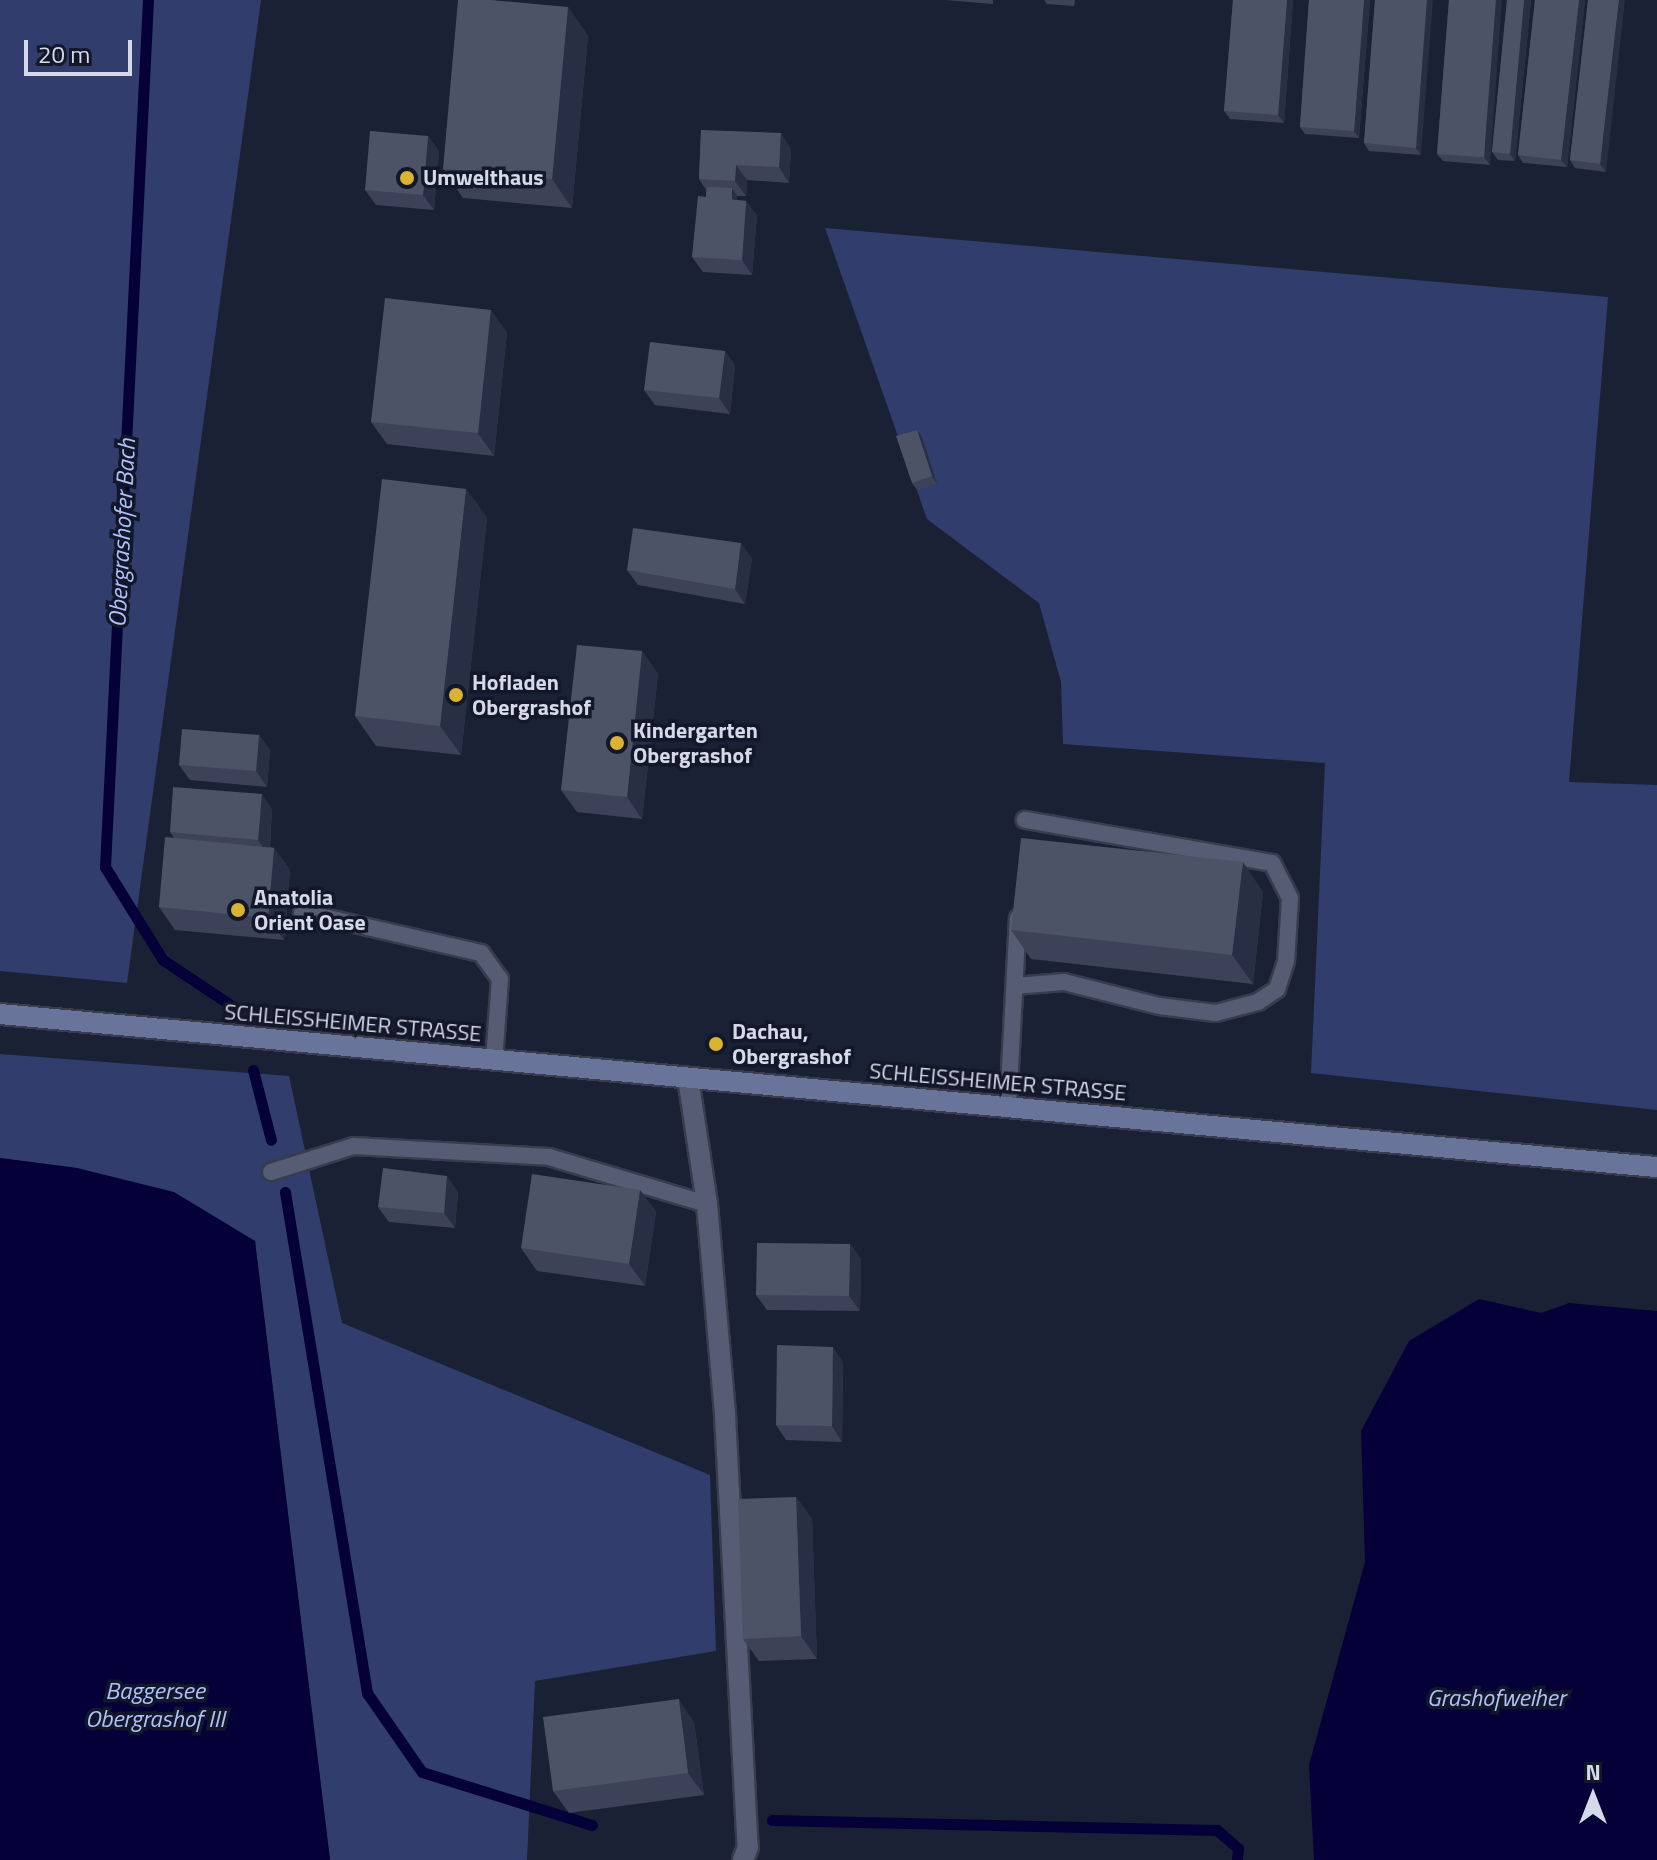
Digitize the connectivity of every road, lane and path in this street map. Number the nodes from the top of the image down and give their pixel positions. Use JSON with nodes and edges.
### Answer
{"nodes":[{"id":1,"x":1025,"y":820,"type":"dead end"},
{"id":2,"x":1020,"y":892,"type":"edge"},
{"id":3,"x":302,"y":912,"type":"dead end"},
{"id":4,"x":1015,"y":986,"type":"junction"},
{"id":5,"x":0,"y":1014,"type":"edge"},
{"id":6,"x":494,"y":1061,"type":"junction"},
{"id":7,"x":688,"y":1078,"type":"junction"},
{"id":8,"x":1008,"y":1107,"type":"junction"},
{"id":9,"x":1657,"y":1167,"type":"edge"},
{"id":10,"x":271,"y":1172,"type":"dead end"},
{"id":11,"x":707,"y":1204,"type":"junction"},
{"id":12,"x":743,"y":1860,"type":"edge"}],
"edges":[{"from":1,"to":4,"type":"lane"},
{"from":2,"to":4,"type":"lane"},
{"from":3,"to":6,"type":"lane"},
{"from":4,"to":8,"type":"lane"},
{"from":5,"to":6,"type":"main road","name":"SCHLEISSHEIMER STRASSE"},
{"from":6,"to":7,"type":"main road","name":"SCHLEISSHEIMER STRASSE"},
{"from":7,"to":8,"type":"main road","name":"SCHLEISSHEIMER STRASSE"},
{"from":7,"to":11,"type":"street"},
{"from":8,"to":9,"type":"main road","name":"SCHLEISSHEIMER STRASSE"},
{"from":10,"to":11,"type":"lane"},
{"from":11,"to":12,"type":"street"}]}
